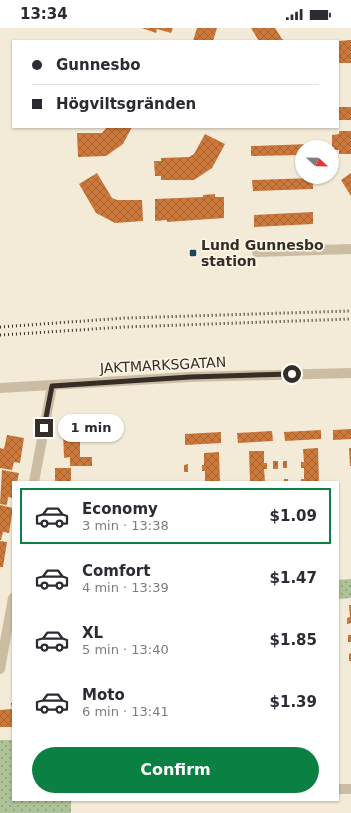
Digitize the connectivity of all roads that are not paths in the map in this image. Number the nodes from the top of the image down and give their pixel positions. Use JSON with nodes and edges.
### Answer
{"nodes":[{"id":1,"x":351,"y":249,"type":"edge"},
{"id":2,"x":257,"y":252,"type":"dead end"},
{"id":3,"x":351,"y":373,"type":"edge"},
{"id":4,"x":52,"y":386,"type":"junction"},
{"id":5,"x":0,"y":388,"type":"edge"},
{"id":6,"x":34,"y":481,"type":"edge"},
{"id":7,"x":12,"y":603,"type":"edge"},
{"id":8,"x":0,"y":669,"type":"edge"},
{"id":9,"x":339,"y":789,"type":"edge"},
{"id":10,"x":351,"y":789,"type":"edge"}],
"edges":[{"from":1,"to":2,"type":"street"},
{"from":3,"to":4,"type":"street","name":"JAKTMARKSGATAN"},
{"from":4,"to":5,"type":"street","name":"JAKTMARKSGATAN"},
{"from":4,"to":6,"type":"street"},
{"from":7,"to":8,"type":"street"},
{"from":9,"to":10,"type":"street"}]}
